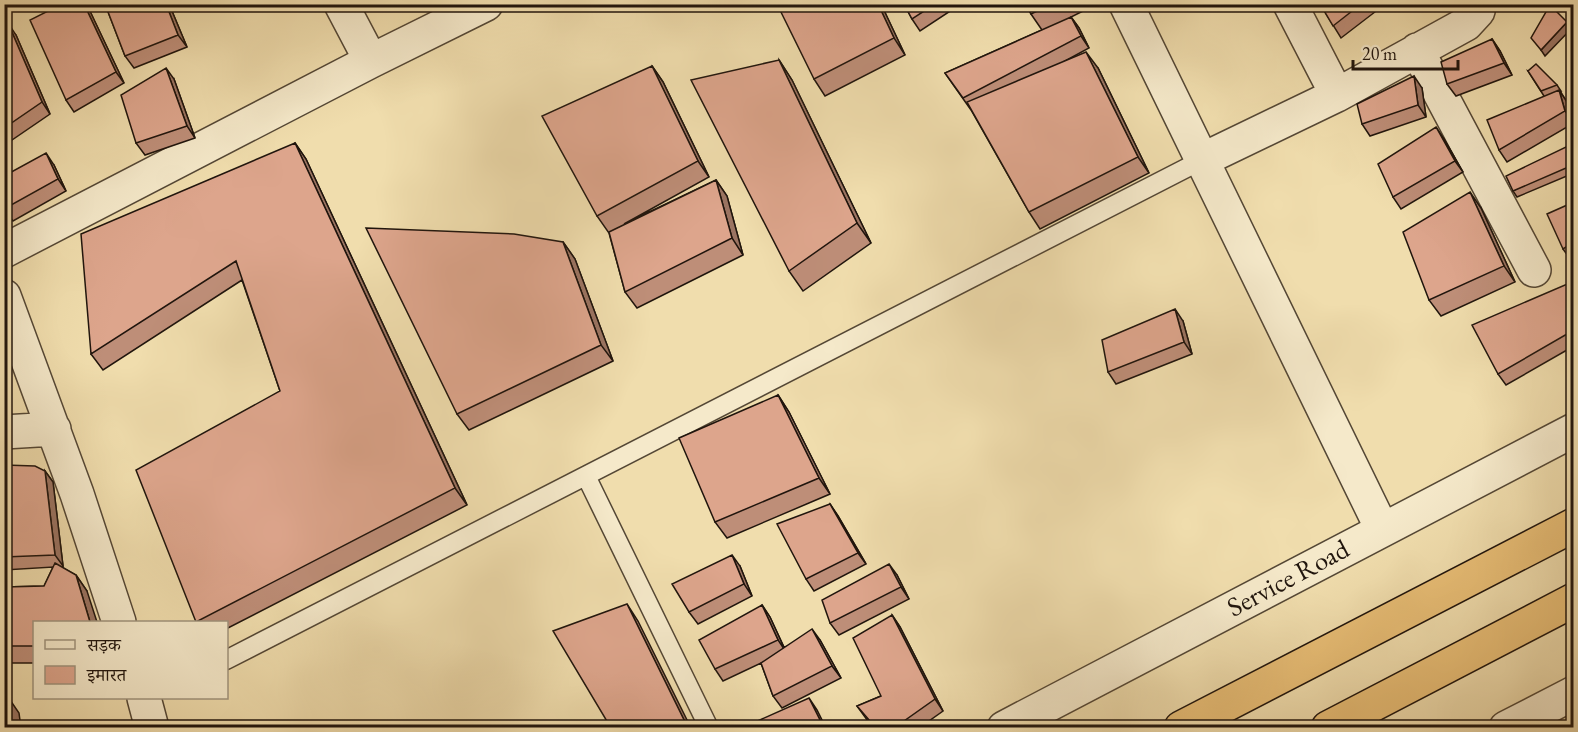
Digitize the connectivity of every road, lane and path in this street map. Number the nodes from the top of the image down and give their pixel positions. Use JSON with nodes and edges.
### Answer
{"nodes":[{"id":1,"x":341,"y":4,"type":"edge"},
{"id":2,"x":486,"y":4,"type":"edge"},
{"id":3,"x":1126,"y":4,"type":"edge"},
{"id":4,"x":1290,"y":4,"type":"edge"},
{"id":5,"x":1475,"y":4,"type":"edge"},
{"id":6,"x":1417,"y":50,"type":"junction"},
{"id":7,"x":371,"y":61,"type":"junction"},
{"id":8,"x":1337,"y":95,"type":"junction"},
{"id":9,"x":1202,"y":160,"type":"junction"},
{"id":10,"x":4,"y":251,"type":"edge"},
{"id":11,"x":1534,"y":270,"type":"dead end"},
{"id":12,"x":4,"y":296,"type":"edge"},
{"id":13,"x":54,"y":429,"type":"junction"},
{"id":14,"x":1574,"y":430,"type":"edge"},
{"id":15,"x":4,"y":432,"type":"edge"},
{"id":16,"x":586,"y":476,"type":"junction"},
{"id":17,"x":1574,"y":525,"type":"edge"},
{"id":18,"x":1382,"y":529,"type":"junction"},
{"id":19,"x":1574,"y":600,"type":"edge"},
{"id":20,"x":119,"y":621,"type":"edge"},
{"id":21,"x":228,"y":659,"type":"edge"},
{"id":22,"x":1574,"y":693,"type":"edge"},
{"id":23,"x":709,"y":728,"type":"edge"},
{"id":24,"x":1004,"y":728,"type":"edge"},
{"id":25,"x":1181,"y":728,"type":"edge"},
{"id":26,"x":1328,"y":728,"type":"edge"},
{"id":27,"x":1506,"y":728,"type":"edge"}],
"edges":[{"from":1,"to":7,"type":"street"},
{"from":2,"to":7,"type":"street"},
{"from":3,"to":9,"type":"street"},
{"from":4,"to":8,"type":"street"},
{"from":5,"to":6,"type":"street"},
{"from":6,"to":8,"type":"street"},
{"from":6,"to":11,"type":"street"},
{"from":7,"to":10,"type":"street"},
{"from":8,"to":9,"type":"street"},
{"from":9,"to":16,"type":"lane"},
{"from":9,"to":18,"type":"street"},
{"from":12,"to":13,"type":"street"},
{"from":13,"to":15,"type":"street"},
{"from":13,"to":20,"type":"street"},
{"from":14,"to":18,"type":"street","name":"Service Road"},
{"from":16,"to":21,"type":"lane"},
{"from":16,"to":23,"type":"lane"},
{"from":17,"to":25,"type":"highway"},
{"from":18,"to":24,"type":"street","name":"Service Road"},
{"from":19,"to":26,"type":"highway"},
{"from":22,"to":27,"type":"street"}]}
